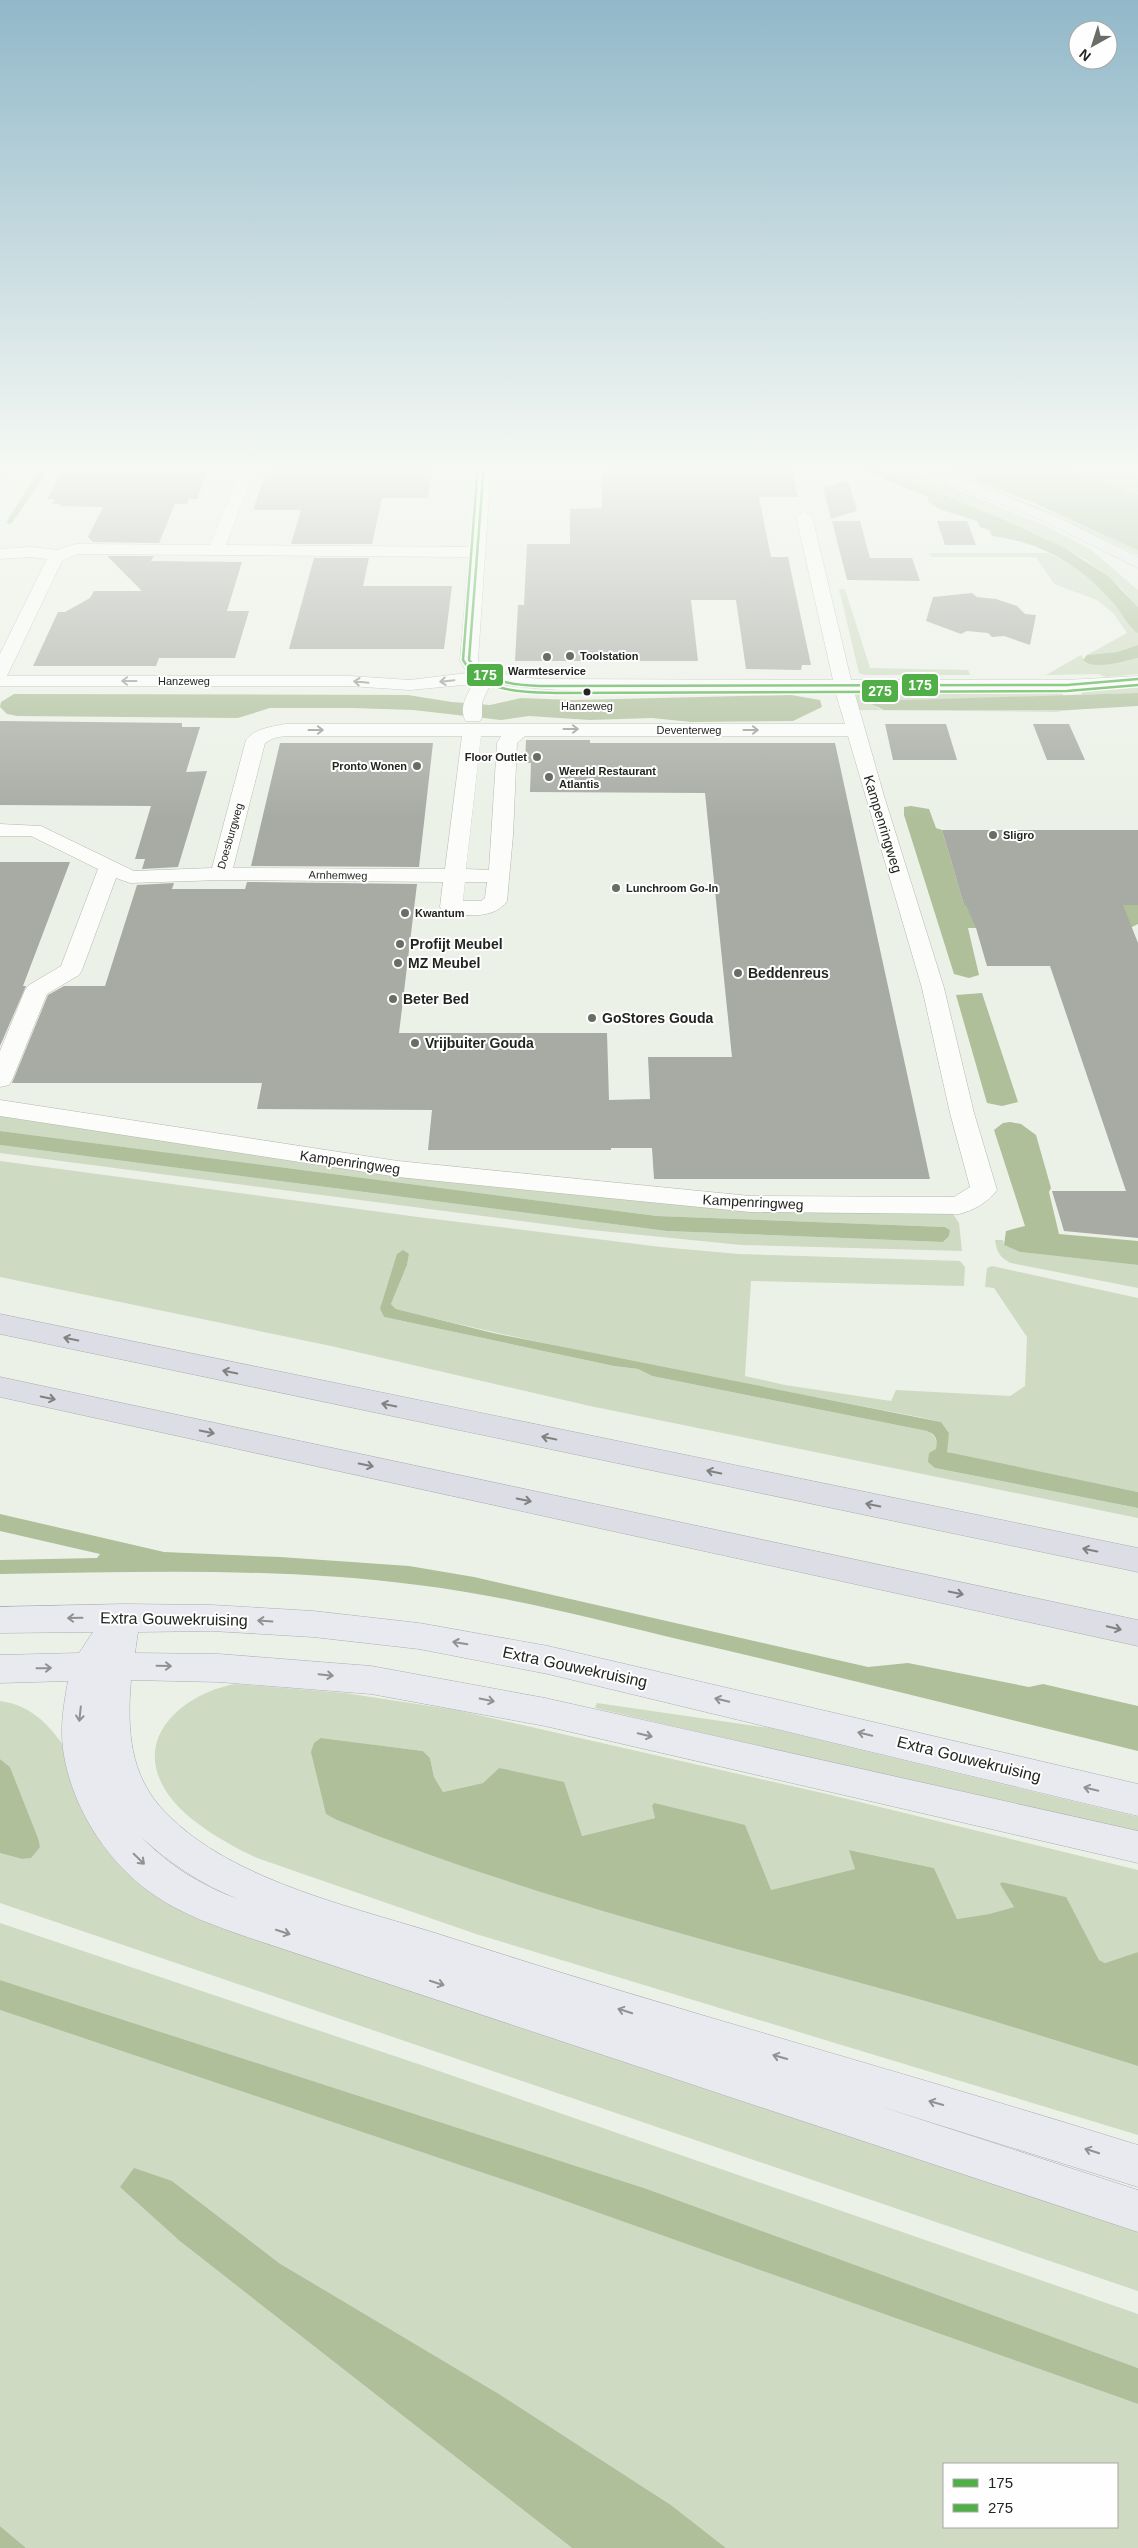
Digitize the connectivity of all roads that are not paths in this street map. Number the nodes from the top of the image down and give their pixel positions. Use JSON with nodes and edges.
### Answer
{"nodes":[{"id":1,"x":44,"y":583,"type":"edge"},
{"id":2,"x":475,"y":583,"type":"edge"},
{"id":3,"x":820,"y":583,"type":"edge"},
{"id":4,"x":0,"y":672,"type":"edge"},
{"id":5,"x":485,"y":677,"type":"junction"},
{"id":6,"x":1138,"y":680,"type":"edge"},
{"id":7,"x":0,"y":681,"type":"edge"},
{"id":8,"x":844,"y":685,"type":"junction"},
{"id":9,"x":473,"y":716,"type":"junction"},
{"id":10,"x":522,"y":729,"type":"junction"},
{"id":11,"x":856,"y":730,"type":"junction"},
{"id":12,"x":0,"y":830,"type":"edge"},
{"id":13,"x":482,"y":835,"type":"junction"},
{"id":14,"x":109,"y":867,"type":"junction"},
{"id":15,"x":220,"y":874,"type":"junction"},
{"id":16,"x":455,"y":876,"type":"junction"},
{"id":17,"x":500,"y":876,"type":"junction"},
{"id":18,"x":0,"y":1080,"type":"edge"},
{"id":19,"x":0,"y":1108,"type":"edge"},
{"id":20,"x":0,"y":1324,"type":"edge"},
{"id":21,"x":0,"y":1387,"type":"edge"},
{"id":22,"x":1138,"y":1560,"type":"edge"},
{"id":23,"x":124,"y":1618,"type":"junction"},
{"id":24,"x":0,"y":1620,"type":"edge"},
{"id":25,"x":1138,"y":1633,"type":"edge"},
{"id":26,"x":102,"y":1666,"type":"junction"},
{"id":27,"x":0,"y":1669,"type":"edge"},
{"id":28,"x":1138,"y":1800,"type":"edge"},
{"id":29,"x":1138,"y":1847,"type":"edge"},
{"id":30,"x":1138,"y":2166,"type":"edge"},
{"id":31,"x":1138,"y":2211,"type":"edge"}],
"edges":[{"from":1,"to":4,"type":"street"},
{"from":2,"to":5,"type":"street"},
{"from":3,"to":8,"type":"street","name":"Kampenringweg"},
{"from":5,"to":7,"type":"street","name":"Hanzeweg","one_way":true},
{"from":5,"to":8,"type":"street","name":"Hanzeweg"},
{"from":5,"to":9,"type":"street"},
{"from":6,"to":8,"type":"street","name":"Hanzeweg"},
{"from":8,"to":11,"type":"street","name":"Kampenringweg"},
{"from":9,"to":10,"type":"street","name":"Doesburgweg"},
{"from":9,"to":13,"type":"street"},
{"from":15,"to":9,"type":"street","name":"Doesburgweg","one_way":true},
{"from":10,"to":11,"type":"street","name":"Deventerweg","one_way":true},
{"from":10,"to":13,"type":"street"},
{"from":11,"to":19,"type":"street","name":"Kampenringweg"},
{"from":12,"to":14,"type":"street"},
{"from":13,"to":16,"type":"street"},
{"from":13,"to":17,"type":"street"},
{"from":14,"to":15,"type":"street","name":"Doesburgweg"},
{"from":14,"to":18,"type":"street"},
{"from":15,"to":16,"type":"street","name":"Arnhemweg"},
{"from":16,"to":17,"type":"street","name":"Arnhemweg"},
{"from":16,"to":17,"type":"street"},
{"from":22,"to":20,"type":"highway","one_way":true},
{"from":21,"to":25,"type":"highway","one_way":true},
{"from":23,"to":24,"type":"main road","name":"Extra Gouwekruising","one_way":true},
{"from":23,"to":26,"type":"main road"},
{"from":28,"to":23,"type":"main road","name":"Extra Gouwekruising","one_way":true},
{"from":27,"to":26,"type":"main road","one_way":true},
{"from":26,"to":29,"type":"main road","one_way":true},
{"from":30,"to":26,"type":"main road","one_way":true},
{"from":26,"to":31,"type":"main road","one_way":true}]}
